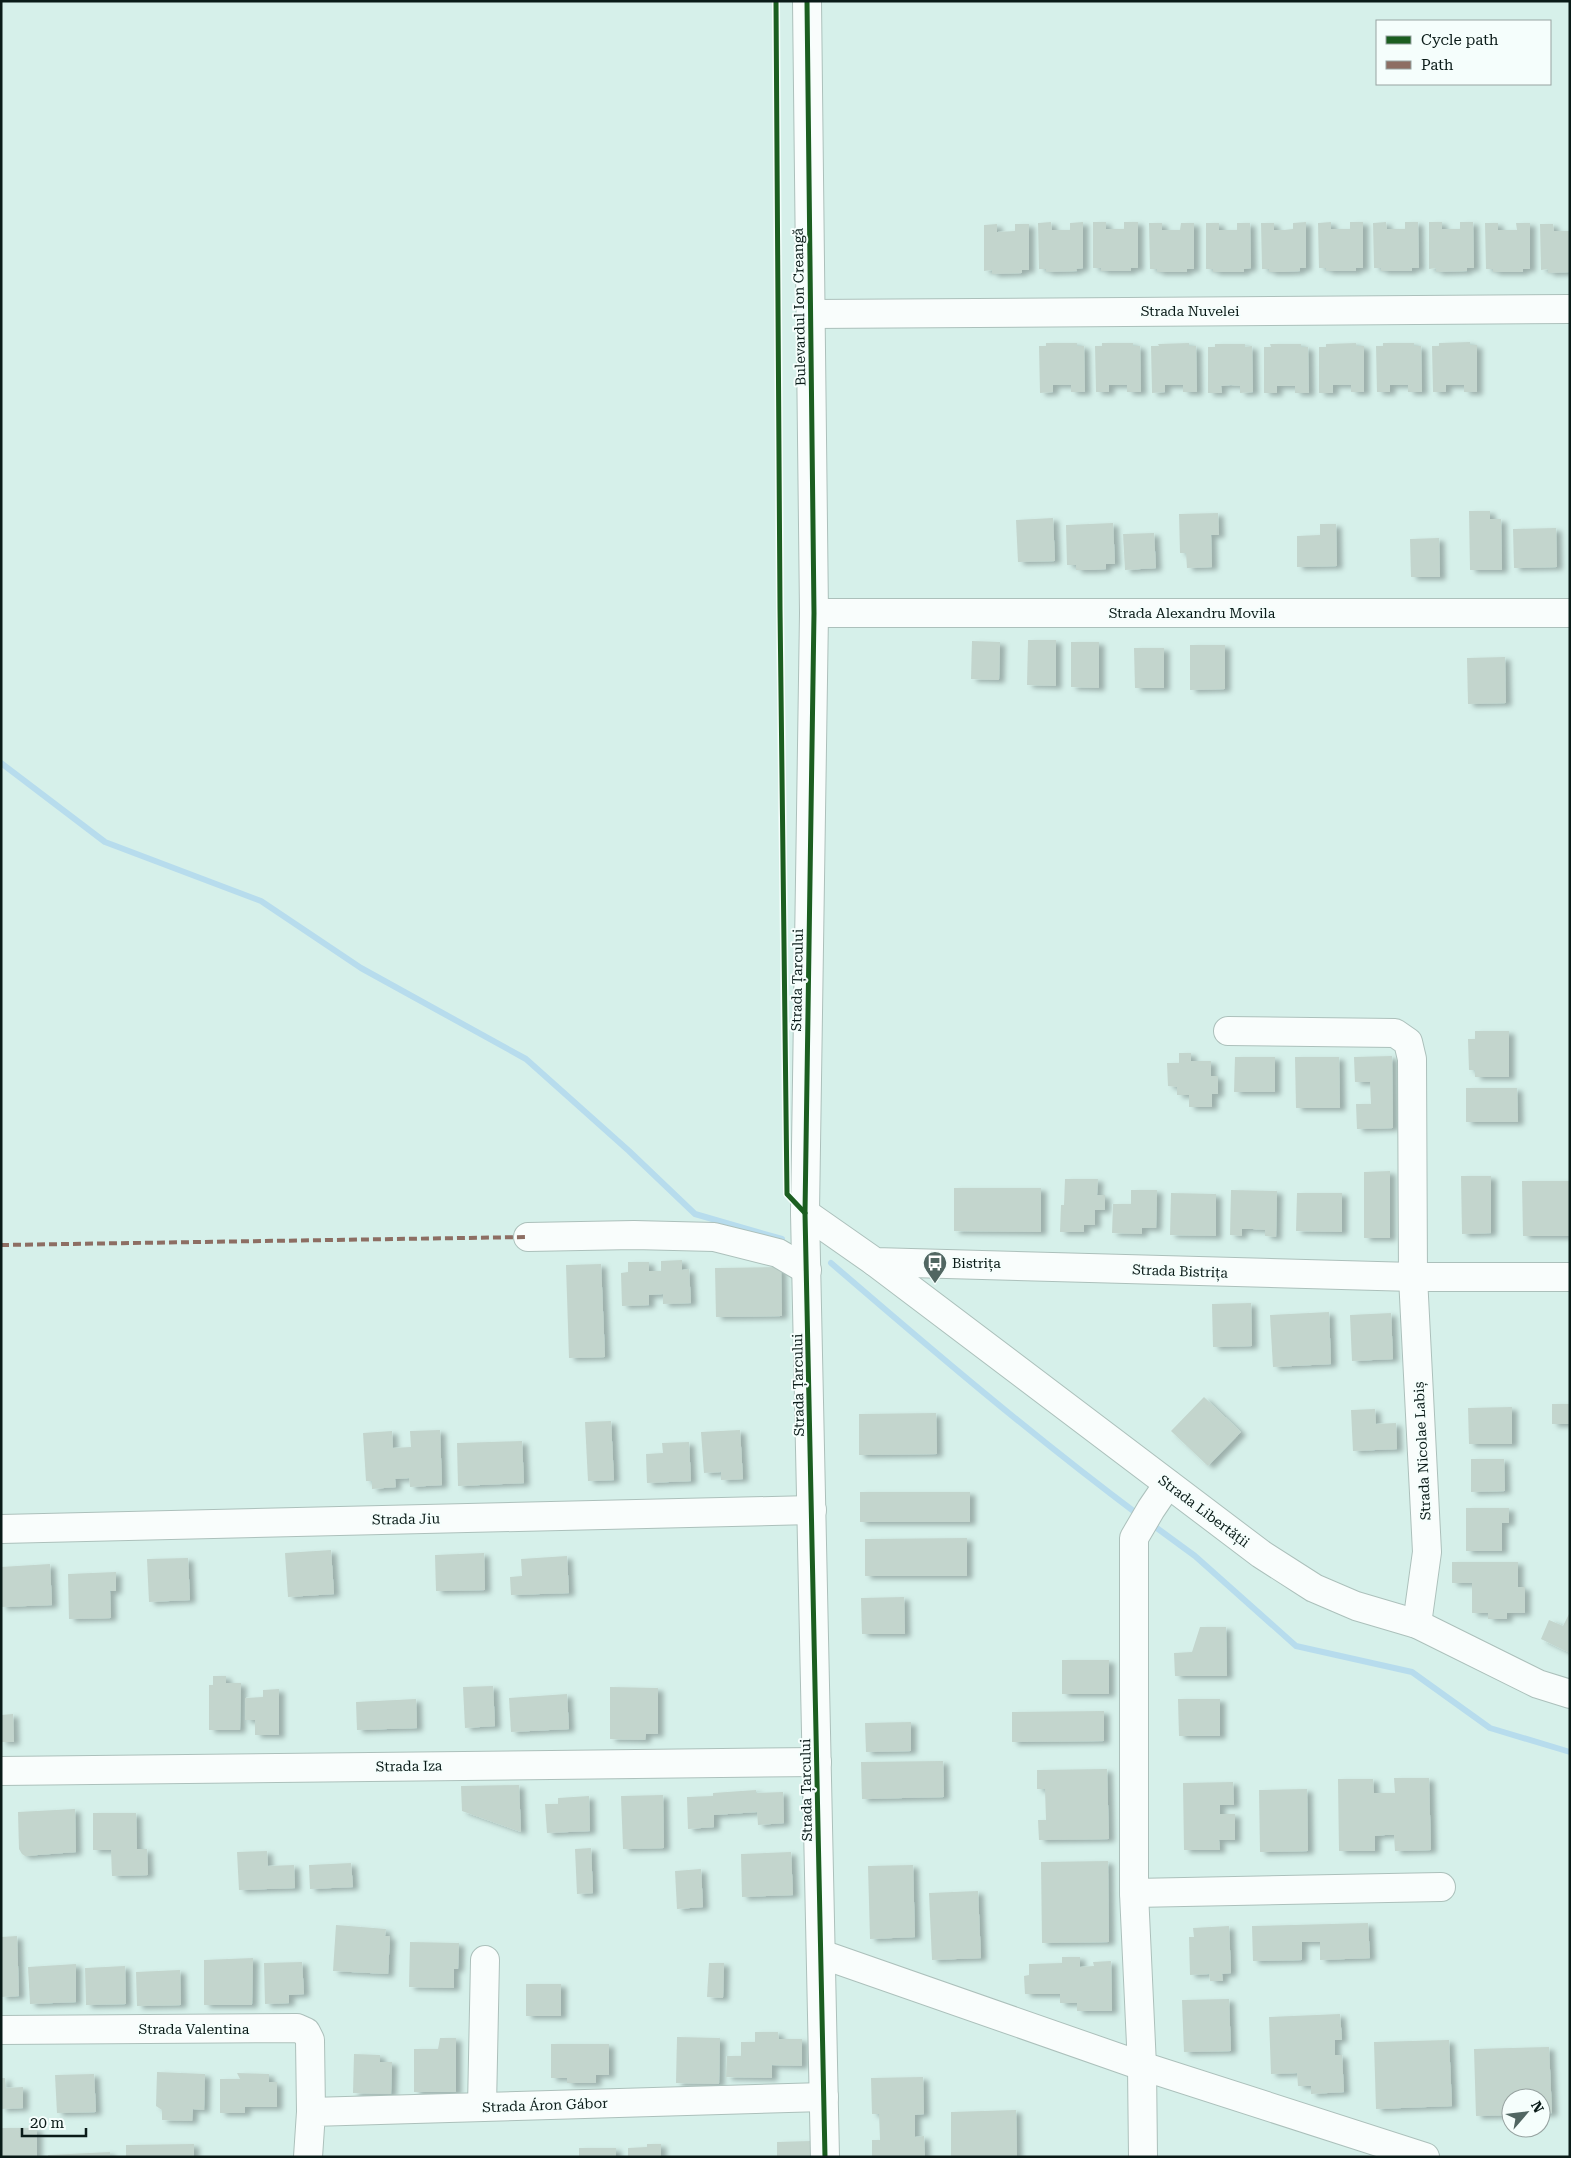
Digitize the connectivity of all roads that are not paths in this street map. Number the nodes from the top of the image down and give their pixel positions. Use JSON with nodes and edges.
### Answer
{"nodes":[{"id":1,"x":807,"y":1,"type":"edge"},
{"id":2,"x":1570,"y":309,"type":"edge"},
{"id":3,"x":810,"y":314,"type":"junction"},
{"id":4,"x":814,"y":613,"type":"junction"},
{"id":5,"x":1570,"y":613,"type":"edge"},
{"id":6,"x":1228,"y":1031,"type":"dead end"},
{"id":7,"x":805,"y":1213,"type":"junction"},
{"id":8,"x":528,"y":1237,"type":"dead end"},
{"id":9,"x":875,"y":1262,"type":"junction"},
{"id":10,"x":807,"y":1270,"type":"junction"},
{"id":11,"x":1413,"y":1277,"type":"junction"},
{"id":12,"x":1570,"y":1277,"type":"edge"},
{"id":13,"x":1168,"y":1484,"type":"junction"},
{"id":14,"x":812,"y":1510,"type":"junction"},
{"id":15,"x":1,"y":1528,"type":"edge"},
{"id":16,"x":1417,"y":1624,"type":"junction"},
{"id":17,"x":1570,"y":1694,"type":"edge"},
{"id":18,"x":817,"y":1762,"type":"junction"},
{"id":19,"x":1,"y":1771,"type":"edge"},
{"id":20,"x":1441,"y":1887,"type":"dead end"},
{"id":21,"x":1134,"y":1893,"type":"junction"},
{"id":22,"x":821,"y":1954,"type":"junction"},
{"id":23,"x":485,"y":1960,"type":"dead end"},
{"id":24,"x":1,"y":2030,"type":"edge"},
{"id":25,"x":1142,"y":2066,"type":"junction"},
{"id":26,"x":824,"y":2097,"type":"junction"},
{"id":27,"x":482,"y":2107,"type":"junction"},
{"id":28,"x":311,"y":2112,"type":"junction"},
{"id":29,"x":308,"y":2157,"type":"edge"},
{"id":30,"x":825,"y":2157,"type":"edge"},
{"id":31,"x":1143,"y":2157,"type":"edge"},
{"id":32,"x":1424,"y":2157,"type":"edge"}],
"edges":[{"from":1,"to":3,"type":"street","name":"Bulevardul Ion Creangă"},
{"from":2,"to":3,"type":"street","name":"Strada Nuvelei"},
{"from":3,"to":4,"type":"street","name":"Bulevardul Ion Creangă"},
{"from":4,"to":5,"type":"street","name":"Strada Alexandru Movila"},
{"from":4,"to":7,"type":"street","name":"Strada Țarcului"},
{"from":6,"to":11,"type":"street","name":"Strada Nicolae Labiș"},
{"from":7,"to":9,"type":"street"},
{"from":7,"to":10,"type":"street","name":"Strada Țarcului"},
{"from":8,"to":10,"type":"street"},
{"from":9,"to":11,"type":"street","name":"Strada Bistrița"},
{"from":9,"to":13,"type":"street","name":"Strada Libertății"},
{"from":10,"to":14,"type":"street","name":"Strada Țarcului"},
{"from":11,"to":12,"type":"street","name":"Strada Bistrița"},
{"from":11,"to":16,"type":"street","name":"Strada Nicolae Labiș"},
{"from":13,"to":16,"type":"street","name":"Strada Libertății"},
{"from":13,"to":21,"type":"street"},
{"from":14,"to":15,"type":"street","name":"Strada Jiu"},
{"from":14,"to":18,"type":"street","name":"Strada Țarcului"},
{"from":16,"to":17,"type":"street","name":"Strada Libertății"},
{"from":18,"to":19,"type":"street","name":"Strada Iza"},
{"from":18,"to":22,"type":"street","name":"Strada Țarcului"},
{"from":20,"to":21,"type":"street"},
{"from":21,"to":25,"type":"street"},
{"from":22,"to":25,"type":"street"},
{"from":22,"to":26,"type":"street","name":"Strada Țarcului"},
{"from":23,"to":27,"type":"street"},
{"from":24,"to":28,"type":"street","name":"Strada Valentina"},
{"from":25,"to":31,"type":"street"},
{"from":25,"to":32,"type":"street"},
{"from":26,"to":27,"type":"street","name":"Strada Áron Gábor"},
{"from":26,"to":30,"type":"street","name":"Strada Țarcului"},
{"from":27,"to":28,"type":"street","name":"Strada Áron Gábor"},
{"from":28,"to":29,"type":"street"}]}
